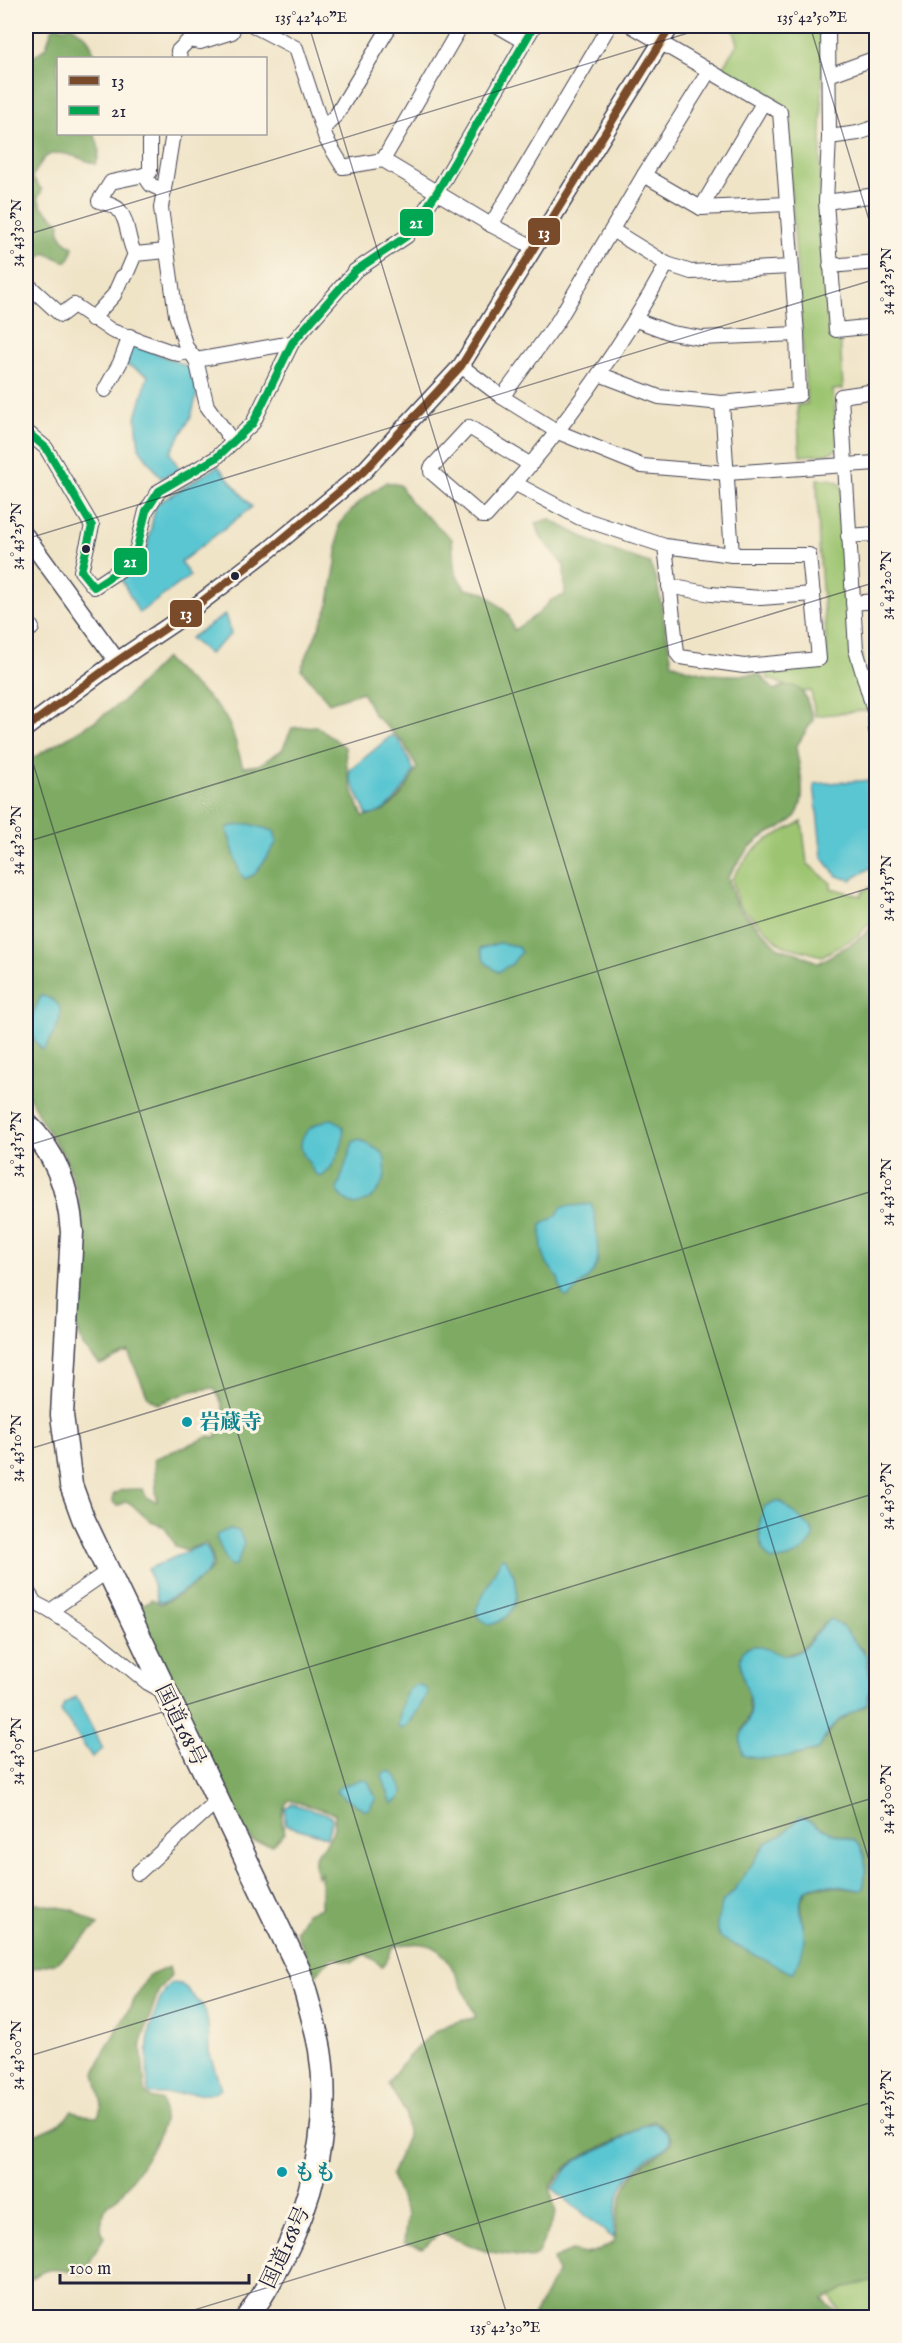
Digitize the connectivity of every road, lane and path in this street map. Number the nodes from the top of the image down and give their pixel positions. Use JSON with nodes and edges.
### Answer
{"nodes":[{"id":1,"x":234,"y":26,"type":"edge"},
{"id":2,"x":254,"y":26,"type":"edge"},
{"id":3,"x":461,"y":26,"type":"edge"},
{"id":4,"x":498,"y":26,"type":"edge"},
{"id":5,"x":534,"y":26,"type":"edge"},
{"id":6,"x":609,"y":26,"type":"edge"},
{"id":7,"x":632,"y":26,"type":"edge"},
{"id":8,"x":671,"y":26,"type":"edge"},
{"id":9,"x":828,"y":26,"type":"edge"},
{"id":10,"x":384,"y":27,"type":"edge"},
{"id":11,"x":524,"y":40,"type":"junction"},
{"id":12,"x":662,"y":41,"type":"junction"},
{"id":13,"x":180,"y":57,"type":"edge"},
{"id":14,"x":876,"y":58,"type":"edge"},
{"id":15,"x":709,"y":70,"type":"junction"},
{"id":16,"x":829,"y":75,"type":"junction"},
{"id":17,"x":763,"y":103,"type":"junction"},
{"id":18,"x":876,"y":127,"type":"edge"},
{"id":19,"x":323,"y":129,"type":"junction"},
{"id":20,"x":150,"y":135,"type":"edge"},
{"id":21,"x":174,"y":135,"type":"edge"},
{"id":22,"x":829,"y":137,"type":"junction"},
{"id":23,"x":383,"y":160,"type":"junction"},
{"id":24,"x":144,"y":175,"type":"junction"},
{"id":25,"x":644,"y":176,"type":"junction"},
{"id":26,"x":164,"y":191,"type":"junction"},
{"id":27,"x":437,"y":192,"type":"junction"},
{"id":28,"x":876,"y":195,"type":"edge"},
{"id":29,"x":826,"y":202,"type":"junction"},
{"id":30,"x":786,"y":204,"type":"junction"},
{"id":31,"x":701,"y":208,"type":"junction"},
{"id":32,"x":491,"y":225,"type":"junction"},
{"id":33,"x":612,"y":230,"type":"junction"},
{"id":34,"x":536,"y":248,"type":"junction"},
{"id":35,"x":166,"y":251,"type":"junction"},
{"id":36,"x":135,"y":254,"type":"junction"},
{"id":37,"x":876,"y":262,"type":"edge"},
{"id":38,"x":667,"y":264,"type":"junction"},
{"id":39,"x":830,"y":266,"type":"junction"},
{"id":40,"x":791,"y":267,"type":"junction"},
{"id":41,"x":26,"y":283,"type":"edge"},
{"id":42,"x":92,"y":319,"type":"junction"},
{"id":43,"x":636,"y":320,"type":"junction"},
{"id":44,"x":876,"y":326,"type":"edge"},
{"id":45,"x":797,"y":334,"type":"junction"},
{"id":46,"x":130,"y":336,"type":"junction"},
{"id":47,"x":292,"y":343,"type":"junction"},
{"id":48,"x":192,"y":356,"type":"junction"},
{"id":49,"x":461,"y":366,"type":"junction"},
{"id":50,"x":599,"y":374,"type":"junction"},
{"id":51,"x":105,"y":390,"type":"dead end"},
{"id":52,"x":876,"y":391,"type":"edge"},
{"id":53,"x":502,"y":397,"type":"junction"},
{"id":54,"x":722,"y":404,"type":"junction"},
{"id":55,"x":26,"y":431,"type":"edge"},
{"id":56,"x":558,"y":432,"type":"junction"},
{"id":57,"x":233,"y":442,"type":"junction"},
{"id":58,"x":876,"y":463,"type":"edge"},
{"id":59,"x":531,"y":465,"type":"junction"},
{"id":60,"x":844,"y":466,"type":"junction"},
{"id":61,"x":727,"y":473,"type":"junction"},
{"id":62,"x":516,"y":484,"type":"junction"},
{"id":63,"x":876,"y":534,"type":"edge"},
{"id":64,"x":26,"y":536,"type":"edge"},
{"id":65,"x":848,"y":536,"type":"junction"},
{"id":66,"x":665,"y":546,"type":"junction"},
{"id":67,"x":732,"y":555,"type":"junction"},
{"id":68,"x":669,"y":586,"type":"junction"},
{"id":69,"x":94,"y":587,"type":"junction"},
{"id":70,"x":813,"y":594,"type":"junction"},
{"id":71,"x":876,"y":601,"type":"edge"},
{"id":72,"x":74,"y":602,"type":"junction"},
{"id":73,"x":853,"y":603,"type":"junction"},
{"id":74,"x":26,"y":620,"type":"edge"},
{"id":75,"x":26,"y":632,"type":"edge"},
{"id":76,"x":117,"y":661,"type":"junction"},
{"id":77,"x":869,"y":669,"type":"edge"},
{"id":78,"x":26,"y":728,"type":"edge"},
{"id":79,"x":876,"y":731,"type":"edge"},
{"id":80,"x":26,"y":1124,"type":"edge"},
{"id":81,"x":108,"y":1571,"type":"junction"},
{"id":82,"x":26,"y":1589,"type":"edge"},
{"id":83,"x":26,"y":1610,"type":"edge"},
{"id":84,"x":49,"y":1611,"type":"junction"},
{"id":85,"x":166,"y":1693,"type":"junction"},
{"id":86,"x":218,"y":1800,"type":"junction"},
{"id":87,"x":138,"y":1873,"type":"dead end"},
{"id":88,"x":247,"y":2318,"type":"edge"}],
"edges":[{"from":1,"to":13,"type":"street"},
{"from":2,"to":19,"type":"street"},
{"from":3,"to":23,"type":"street"},
{"from":4,"to":11,"type":"street"},
{"from":5,"to":11,"type":"street"},
{"from":6,"to":32,"type":"street"},
{"from":7,"to":12,"type":"street"},
{"from":8,"to":12,"type":"street"},
{"from":9,"to":16,"type":"street"},
{"from":10,"to":19,"type":"street"},
{"from":11,"to":27,"type":"street"},
{"from":12,"to":15,"type":"street"},
{"from":12,"to":34,"type":"street"},
{"from":14,"to":16,"type":"street"},
{"from":15,"to":17,"type":"street"},
{"from":15,"to":25,"type":"street"},
{"from":16,"to":22,"type":"street"},
{"from":17,"to":30,"type":"street"},
{"from":17,"to":31,"type":"street"},
{"from":18,"to":22,"type":"street"},
{"from":19,"to":23,"type":"street"},
{"from":20,"to":24,"type":"street"},
{"from":21,"to":26,"type":"street"},
{"from":22,"to":29,"type":"street"},
{"from":23,"to":27,"type":"street"},
{"from":24,"to":26,"type":"street"},
{"from":24,"to":36,"type":"street"},
{"from":25,"to":31,"type":"street"},
{"from":25,"to":33,"type":"street"},
{"from":26,"to":35,"type":"street"},
{"from":27,"to":32,"type":"street"},
{"from":27,"to":47,"type":"street"},
{"from":28,"to":29,"type":"street"},
{"from":29,"to":39,"type":"street"},
{"from":30,"to":31,"type":"street"},
{"from":30,"to":40,"type":"street"},
{"from":32,"to":34,"type":"street"},
{"from":33,"to":38,"type":"street"},
{"from":33,"to":53,"type":"street"},
{"from":34,"to":49,"type":"street"},
{"from":35,"to":36,"type":"street"},
{"from":35,"to":48,"type":"street"},
{"from":36,"to":42,"type":"street"},
{"from":37,"to":39,"type":"street"},
{"from":38,"to":40,"type":"street"},
{"from":38,"to":43,"type":"street"},
{"from":39,"to":44,"type":"street"},
{"from":40,"to":45,"type":"street"},
{"from":41,"to":42,"type":"street"},
{"from":42,"to":46,"type":"street"},
{"from":43,"to":45,"type":"street"},
{"from":43,"to":50,"type":"street"},
{"from":45,"to":54,"type":"street"},
{"from":46,"to":48,"type":"street"},
{"from":46,"to":51,"type":"street"},
{"from":47,"to":48,"type":"street"},
{"from":47,"to":57,"type":"street"},
{"from":48,"to":57,"type":"street"},
{"from":49,"to":53,"type":"street"},
{"from":49,"to":76,"type":"street"},
{"from":50,"to":54,"type":"street"},
{"from":50,"to":56,"type":"street"},
{"from":52,"to":60,"type":"street"},
{"from":53,"to":56,"type":"street"},
{"from":54,"to":61,"type":"street"},
{"from":55,"to":69,"type":"street"},
{"from":56,"to":59,"type":"street"},
{"from":56,"to":61,"type":"street"},
{"from":57,"to":69,"type":"street"},
{"from":58,"to":60,"type":"street"},
{"from":59,"to":62,"type":"street"},
{"from":59,"to":62,"type":"street"},
{"from":60,"to":61,"type":"street"},
{"from":60,"to":65,"type":"street"},
{"from":61,"to":67,"type":"street"},
{"from":62,"to":66,"type":"street"},
{"from":63,"to":65,"type":"street"},
{"from":64,"to":72,"type":"street"},
{"from":65,"to":73,"type":"street"},
{"from":66,"to":67,"type":"street"},
{"from":66,"to":68,"type":"street"},
{"from":67,"to":70,"type":"street"},
{"from":68,"to":70,"type":"street"},
{"from":68,"to":70,"type":"street"},
{"from":69,"to":72,"type":"street"},
{"from":71,"to":73,"type":"street"},
{"from":72,"to":76,"type":"street"},
{"from":73,"to":77,"type":"street"},
{"from":74,"to":75,"type":"street"},
{"from":76,"to":78,"type":"street"},
{"from":77,"to":79,"type":"street"},
{"from":80,"to":81,"type":"highway","name":"国道168号"},
{"from":81,"to":84,"type":"street"},
{"from":81,"to":85,"type":"highway","name":"国道168号"},
{"from":82,"to":84,"type":"street"},
{"from":83,"to":84,"type":"street"},
{"from":84,"to":85,"type":"street"},
{"from":85,"to":86,"type":"highway","name":"国道168号"},
{"from":86,"to":87,"type":"street"},
{"from":86,"to":88,"type":"highway","name":"国道168号"}]}
